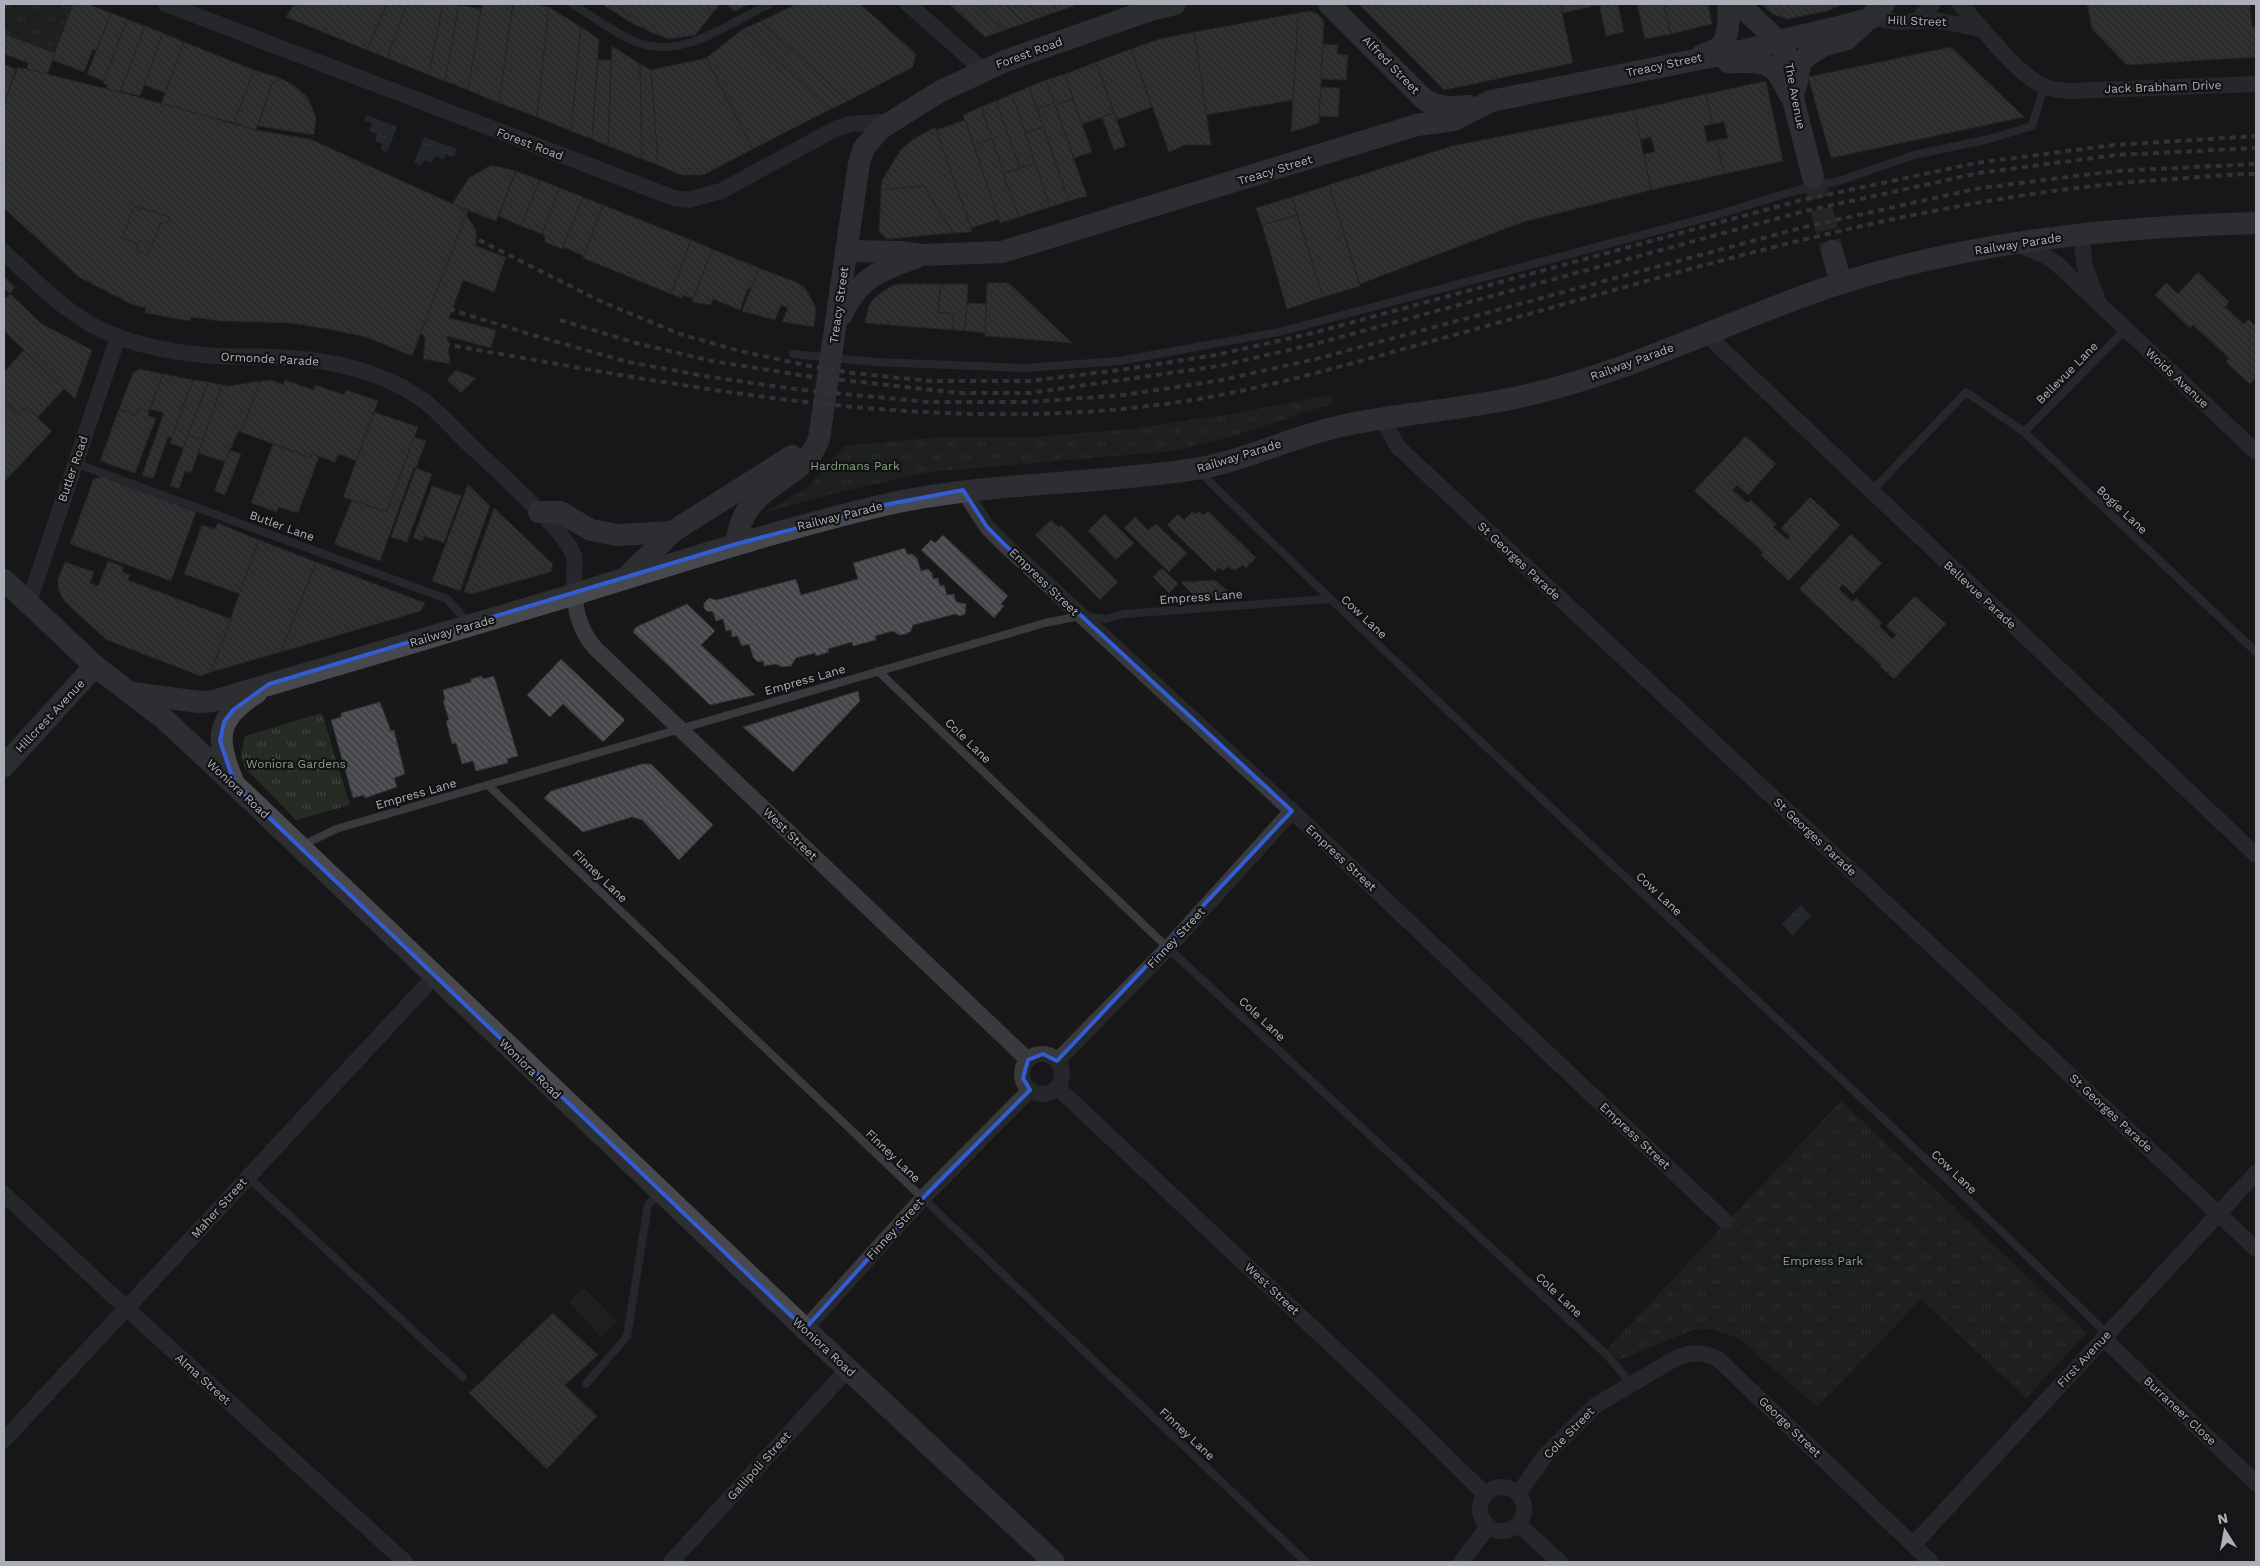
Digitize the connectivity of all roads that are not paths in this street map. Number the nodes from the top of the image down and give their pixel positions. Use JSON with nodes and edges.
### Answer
{"nodes":[{"id":1,"x":166,"y":4,"type":"edge"},
{"id":2,"x":572,"y":4,"type":"edge"},
{"id":3,"x":770,"y":4,"type":"edge"},
{"id":4,"x":908,"y":4,"type":"edge"},
{"id":5,"x":1175,"y":4,"type":"edge"},
{"id":6,"x":1329,"y":4,"type":"edge"},
{"id":7,"x":1728,"y":4,"type":"edge"},
{"id":8,"x":1739,"y":4,"type":"edge"},
{"id":9,"x":1932,"y":4,"type":"edge"},
{"id":10,"x":1960,"y":4,"type":"edge"},
{"id":11,"x":1878,"y":11,"type":"edge"},
{"id":12,"x":1917,"y":20,"type":"junction"},
{"id":13,"x":1981,"y":30,"type":"junction"},
{"id":14,"x":1777,"y":40,"type":"junction"},
{"id":15,"x":1692,"y":59,"type":"junction"},
{"id":16,"x":982,"y":70,"type":"junction"},
{"id":17,"x":2256,"y":84,"type":"edge"},
{"id":18,"x":2044,"y":87,"type":"junction"},
{"id":19,"x":2071,"y":91,"type":"joint"},
{"id":20,"x":1491,"y":101,"type":"junction"},
{"id":21,"x":1794,"y":103,"type":"junction"},
{"id":22,"x":892,"y":121,"type":"junction"},
{"id":23,"x":1813,"y":177,"type":"tunnel mouth"},
{"id":24,"x":2256,"y":223,"type":"edge"},
{"id":25,"x":2081,"y":235,"type":"junction"},
{"id":26,"x":2015,"y":244,"type":"junction"},
{"id":27,"x":847,"y":251,"type":"junction"},
{"id":28,"x":1832,"y":251,"type":"tunnel mouth"},
{"id":29,"x":4,"y":252,"type":"edge"},
{"id":30,"x":922,"y":256,"type":"junction"},
{"id":31,"x":1841,"y":283,"type":"junction"},
{"id":32,"x":2099,"y":302,"type":"junction"},
{"id":33,"x":836,"y":328,"type":"junction"},
{"id":34,"x":2126,"y":329,"type":"junction"},
{"id":35,"x":1706,"y":334,"type":"junction"},
{"id":36,"x":118,"y":337,"type":"junction"},
{"id":37,"x":793,"y":354,"type":"dead end"},
{"id":38,"x":1382,"y":419,"type":"junction"},
{"id":39,"x":820,"y":427,"type":"junction"},
{"id":40,"x":2024,"y":432,"type":"junction"},
{"id":41,"x":2256,"y":452,"type":"edge"},
{"id":42,"x":75,"y":463,"type":"junction"},
{"id":43,"x":1197,"y":469,"type":"junction"},
{"id":44,"x":963,"y":490,"type":"junction"},
{"id":45,"x":1871,"y":492,"type":"junction"},
{"id":46,"x":539,"y":512,"type":"junction"},
{"id":47,"x":672,"y":532,"type":"junction"},
{"id":48,"x":736,"y":544,"type":"junction"},
{"id":49,"x":626,"y":578,"type":"junction"},
{"id":50,"x":4,"y":580,"type":"edge"},
{"id":51,"x":574,"y":594,"type":"junction"},
{"id":52,"x":1329,"y":599,"type":"junction"},
{"id":53,"x":29,"y":602,"type":"junction"},
{"id":54,"x":1080,"y":616,"type":"junction"},
{"id":55,"x":471,"y":626,"type":"junction"},
{"id":56,"x":2256,"y":652,"type":"edge"},
{"id":57,"x":95,"y":666,"type":"junction"},
{"id":58,"x":878,"y":671,"type":"junction"},
{"id":59,"x":269,"y":684,"type":"junction"},
{"id":60,"x":133,"y":693,"type":"junction"},
{"id":61,"x":679,"y":729,"type":"junction"},
{"id":62,"x":4,"y":766,"type":"edge"},
{"id":63,"x":235,"y":785,"type":"junction"},
{"id":64,"x":488,"y":785,"type":"junction"},
{"id":65,"x":1292,"y":812,"type":"junction"},
{"id":66,"x":300,"y":847,"type":"junction"},
{"id":67,"x":2256,"y":854,"type":"edge"},
{"id":68,"x":1168,"y":948,"type":"junction"},
{"id":69,"x":435,"y":976,"type":"junction"},
{"id":70,"x":1028,"y":1060,"type":"junction"},
{"id":71,"x":1057,"y":1061,"type":"junction"},
{"id":72,"x":1057,"y":1087,"type":"junction"},
{"id":73,"x":1030,"y":1090,"type":"junction"},
{"id":74,"x":2256,"y":1173,"type":"edge"},
{"id":75,"x":248,"y":1177,"type":"junction"},
{"id":76,"x":662,"y":1193,"type":"junction"},
{"id":77,"x":4,"y":1194,"type":"edge"},
{"id":78,"x":922,"y":1199,"type":"junction"},
{"id":79,"x":2218,"y":1213,"type":"junction"},
{"id":80,"x":1725,"y":1221,"type":"dead end"},
{"id":81,"x":2256,"y":1249,"type":"edge"},
{"id":82,"x":127,"y":1309,"type":"junction"},
{"id":83,"x":805,"y":1329,"type":"junction"},
{"id":84,"x":2105,"y":1336,"type":"junction"},
{"id":85,"x":848,"y":1369,"type":"junction"},
{"id":86,"x":463,"y":1377,"type":"dead end"},
{"id":87,"x":586,"y":1384,"type":"dead end"},
{"id":88,"x":1631,"y":1384,"type":"junction"},
{"id":89,"x":4,"y":1440,"type":"edge"},
{"id":90,"x":2256,"y":1483,"type":"edge"},
{"id":91,"x":1485,"y":1494,"type":"junction"},
{"id":92,"x":1518,"y":1494,"type":"junction"},
{"id":93,"x":1518,"y":1524,"type":"junction"},
{"id":94,"x":1488,"y":1527,"type":"junction"},
{"id":95,"x":1913,"y":1545,"type":"junction"},
{"id":96,"x":405,"y":1562,"type":"edge"},
{"id":97,"x":671,"y":1562,"type":"edge"},
{"id":98,"x":1054,"y":1562,"type":"edge"},
{"id":99,"x":1306,"y":1562,"type":"edge"},
{"id":100,"x":1461,"y":1562,"type":"edge"},
{"id":101,"x":1560,"y":1562,"type":"edge"},
{"id":102,"x":1931,"y":1562,"type":"edge"}],
"edges":[{"from":1,"to":22,"type":"street","name":"Forest Road"},
{"from":2,"to":3,"type":"lane"},
{"from":4,"to":16,"type":"street"},
{"from":5,"to":16,"type":"street","name":"Forest Road"},
{"from":6,"to":20,"type":"street","name":"Alfred Street"},
{"from":7,"to":15,"type":"street"},
{"from":8,"to":14,"type":"street","name":"The Avenue"},
{"from":9,"to":12,"type":"street"},
{"from":10,"to":13,"type":"street","name":"Hill Street"},
{"from":11,"to":12,"type":"street","name":"Hill Street"},
{"from":11,"to":14,"type":"street","name":"Treacy Street"},
{"from":11,"to":21,"type":"street"},
{"from":12,"to":13,"type":"street","name":"Hill Street"},
{"from":13,"to":18,"type":"street","name":"Hill Street"},
{"from":14,"to":15,"type":"street","name":"Treacy Street"},
{"from":14,"to":21,"type":"street","name":"The Avenue"},
{"from":15,"to":20,"type":"street","name":"Treacy Street"},
{"from":15,"to":21,"type":"street"},
{"from":16,"to":22,"type":"street","name":"Forest Road"},
{"from":17,"to":19,"type":"street","name":"Jack Brabham Drive"},
{"from":18,"to":19,"type":"street","name":"Hill Street"},
{"from":18,"to":37,"type":"lane"},
{"from":20,"to":30,"type":"street","name":"Treacy Street"},
{"from":21,"to":23,"type":"street","name":"The Avenue"},
{"from":22,"to":27,"type":"street","name":"Forest Road"},
{"from":24,"to":25,"type":"street","name":"Railway Parade"},
{"from":25,"to":26,"type":"street","name":"Railway Parade"},
{"from":25,"to":32,"type":"street","name":"Woids Avenue"},
{"from":26,"to":31,"type":"street","name":"Railway Parade"},
{"from":26,"to":32,"type":"street","name":"Woids Avenue"},
{"from":27,"to":30,"type":"street","name":"Treacy Street"},
{"from":27,"to":33,"type":"street","name":"Treacy Street"},
{"from":28,"to":31,"type":"street"},
{"from":29,"to":36,"type":"street","name":"Ormonde Parade"},
{"from":30,"to":33,"type":"street"},
{"from":31,"to":35,"type":"street","name":"Railway Parade"},
{"from":32,"to":34,"type":"street","name":"Woids Avenue"},
{"from":33,"to":39,"type":"street","name":"Treacy Street"},
{"from":34,"to":40,"type":"lane","name":"Bellevue Lane"},
{"from":34,"to":41,"type":"street","name":"Woids Avenue"},
{"from":35,"to":38,"type":"street","name":"Railway Parade"},
{"from":35,"to":45,"type":"street","name":"Bellevue Parade"},
{"from":36,"to":42,"type":"street","name":"Butler Road"},
{"from":36,"to":46,"type":"street","name":"Ormonde Parade"},
{"from":38,"to":43,"type":"street","name":"Railway Parade"},
{"from":38,"to":79,"type":"street","name":"St Georges Parade"},
{"from":39,"to":47,"type":"street"},
{"from":39,"to":48,"type":"street","name":"Treacy Street"},
{"from":40,"to":45,"type":"lane","name":"Bogie Lane"},
{"from":40,"to":56,"type":"lane","name":"Bogie Lane"},
{"from":42,"to":53,"type":"street","name":"Butler Road"},
{"from":42,"to":55,"type":"lane","name":"Butler Lane"},
{"from":43,"to":44,"type":"street","name":"Railway Parade"},
{"from":43,"to":52,"type":"lane","name":"Cow Lane"},
{"from":44,"to":48,"type":"street","name":"Railway Parade"},
{"from":44,"to":54,"type":"street","name":"Empress Street"},
{"from":45,"to":67,"type":"street","name":"Bellevue Parade"},
{"from":46,"to":47,"type":"street"},
{"from":46,"to":51,"type":"street","name":"Ormonde Parade"},
{"from":47,"to":49,"type":"street"},
{"from":48,"to":49,"type":"street","name":"Railway Parade"},
{"from":49,"to":51,"type":"street","name":"Railway Parade"},
{"from":50,"to":53,"type":"street","name":"Woniora Road"},
{"from":51,"to":55,"type":"street","name":"Railway Parade"},
{"from":51,"to":61,"type":"street","name":"West Street"},
{"from":52,"to":54,"type":"lane","name":"Empress Lane"},
{"from":52,"to":84,"type":"lane","name":"Cow Lane"},
{"from":53,"to":57,"type":"street","name":"Woniora Road"},
{"from":54,"to":58,"type":"lane","name":"Empress Lane"},
{"from":54,"to":65,"type":"street","name":"Empress Street"},
{"from":55,"to":59,"type":"street","name":"Railway Parade"},
{"from":57,"to":60,"type":"street","name":"Woniora Road"},
{"from":57,"to":62,"type":"street","name":"Hillcrest Avenue"},
{"from":58,"to":61,"type":"lane","name":"Empress Lane"},
{"from":58,"to":68,"type":"lane","name":"Cole Lane"},
{"from":59,"to":60,"type":"street","name":"Railway Parade"},
{"from":59,"to":63,"type":"street"},
{"from":60,"to":63,"type":"street","name":"Woniora Road"},
{"from":61,"to":64,"type":"lane","name":"Empress Lane"},
{"from":61,"to":70,"type":"street","name":"West Street"},
{"from":63,"to":66,"type":"street","name":"Woniora Road"},
{"from":64,"to":66,"type":"lane","name":"Empress Lane"},
{"from":64,"to":78,"type":"lane","name":"Finney Lane"},
{"from":65,"to":68,"type":"street","name":"Finney Street"},
{"from":65,"to":80,"type":"street","name":"Empress Street"},
{"from":66,"to":69,"type":"street","name":"Woniora Road"},
{"from":68,"to":71,"type":"street","name":"Finney Street"},
{"from":68,"to":88,"type":"lane","name":"Cole Lane"},
{"from":69,"to":75,"type":"street","name":"Maher Street"},
{"from":69,"to":76,"type":"street","name":"Woniora Road"},
{"from":70,"to":71,"type":"street"},
{"from":70,"to":73,"type":"street"},
{"from":71,"to":72,"type":"street"},
{"from":72,"to":73,"type":"street"},
{"from":72,"to":91,"type":"street","name":"West Street"},
{"from":73,"to":78,"type":"street","name":"Finney Street"},
{"from":74,"to":79,"type":"street","name":"First Avenue"},
{"from":75,"to":82,"type":"street","name":"Maher Street"},
{"from":75,"to":86,"type":"lane"},
{"from":76,"to":83,"type":"street","name":"Woniora Road"},
{"from":76,"to":87,"type":"lane"},
{"from":77,"to":82,"type":"street","name":"Alma Street"},
{"from":78,"to":83,"type":"street","name":"Finney Street"},
{"from":78,"to":99,"type":"lane","name":"Finney Lane"},
{"from":79,"to":81,"type":"street","name":"St Georges Parade"},
{"from":79,"to":84,"type":"street","name":"First Avenue"},
{"from":82,"to":89,"type":"street","name":"Maher Street"},
{"from":82,"to":96,"type":"street","name":"Alma Street"},
{"from":83,"to":85,"type":"street","name":"Woniora Road"},
{"from":84,"to":90,"type":"street","name":"Burraneer Close"},
{"from":84,"to":95,"type":"street","name":"First Avenue"},
{"from":85,"to":97,"type":"street","name":"Gallipoli Street"},
{"from":85,"to":98,"type":"street","name":"Woniora Road"},
{"from":88,"to":92,"type":"street","name":"Cole Street"},
{"from":88,"to":95,"type":"street","name":"George Street"},
{"from":91,"to":92,"type":"street"},
{"from":91,"to":94,"type":"street"},
{"from":92,"to":93,"type":"street"},
{"from":93,"to":94,"type":"street"},
{"from":93,"to":101,"type":"street"},
{"from":94,"to":100,"type":"street"},
{"from":95,"to":102,"type":"street","name":"George Street"}]}
